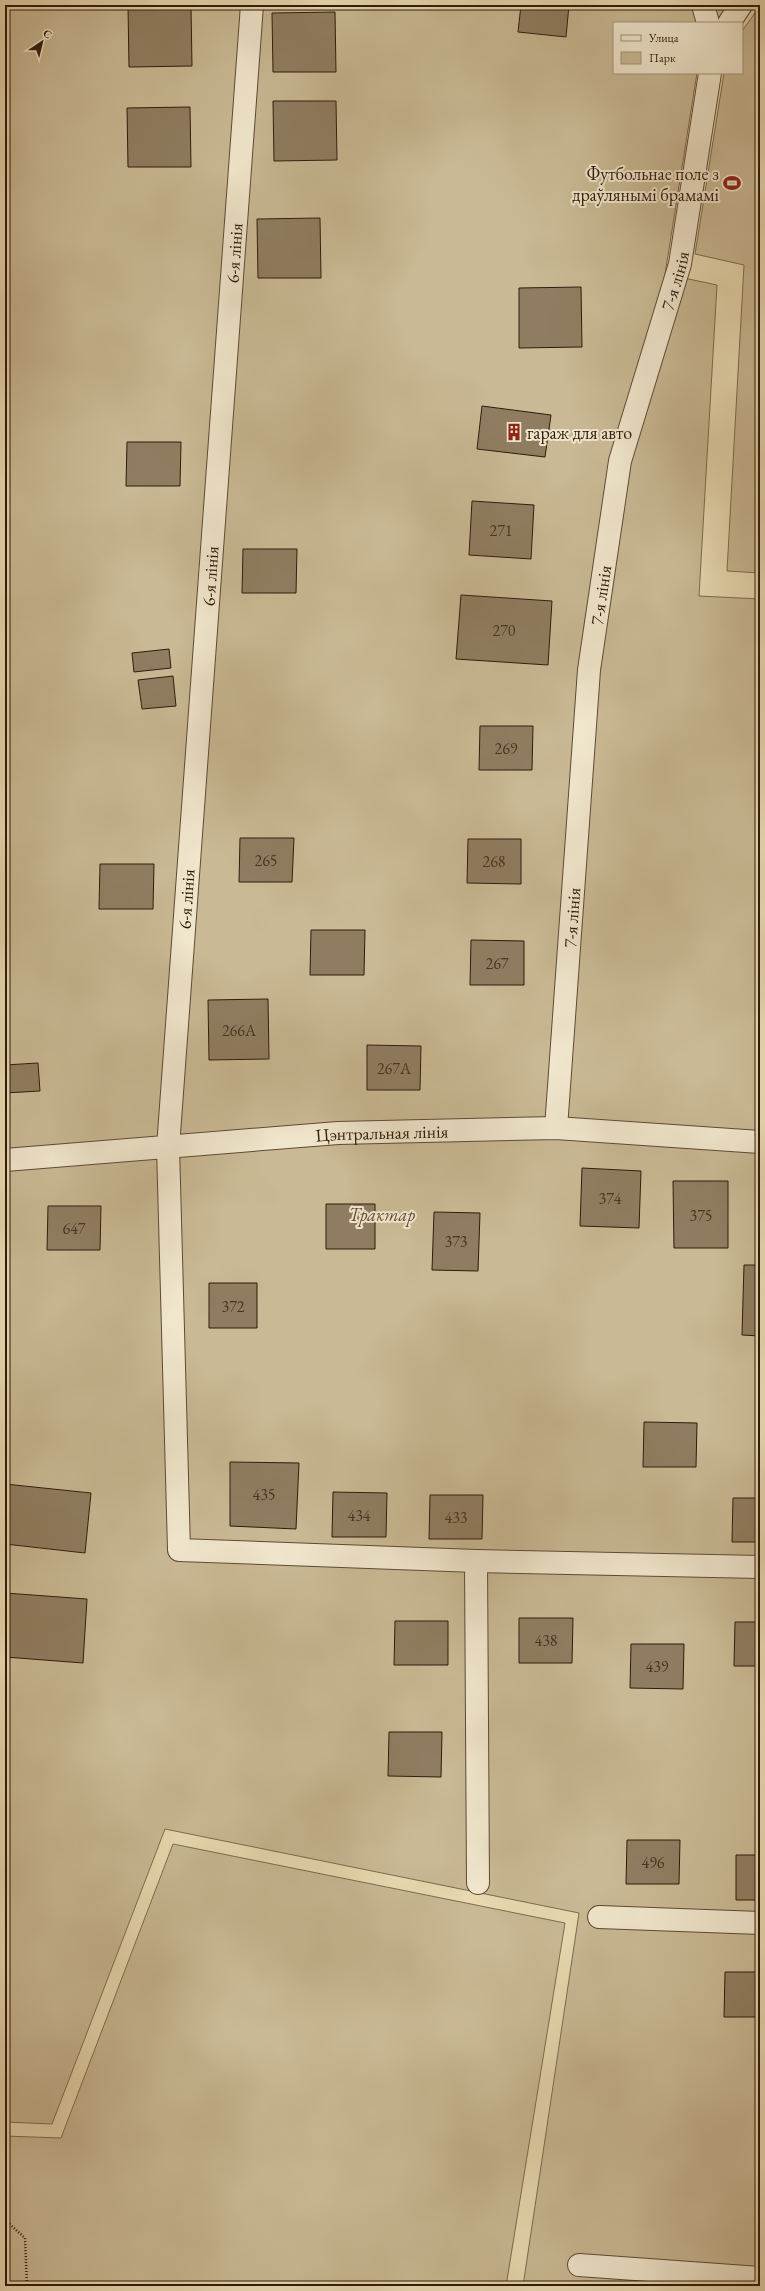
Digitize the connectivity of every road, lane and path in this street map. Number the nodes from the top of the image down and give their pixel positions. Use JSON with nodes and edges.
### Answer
{"nodes":[{"id":1,"x":252,"y":5,"type":"edge"},
{"id":2,"x":703,"y":5,"type":"edge"},
{"id":3,"x":741,"y":5,"type":"edge"},
{"id":4,"x":708,"y":22,"type":"edge"},
{"id":5,"x":730,"y":22,"type":"edge"},
{"id":6,"x":710,"y":74,"type":"edge"},
{"id":7,"x":556,"y":1128,"type":"junction"},
{"id":8,"x":760,"y":1142,"type":"edge"},
{"id":9,"x":168,"y":1147,"type":"junction"},
{"id":10,"x":5,"y":1160,"type":"edge"},
{"id":11,"x":476,"y":1561,"type":"junction"},
{"id":12,"x":760,"y":1567,"type":"edge"},
{"id":13,"x":478,"y":1883,"type":"dead end"},
{"id":14,"x":599,"y":1917,"type":"dead end"},
{"id":15,"x":760,"y":1924,"type":"edge"},
{"id":16,"x":5,"y":2220,"type":"edge"},
{"id":17,"x":579,"y":2265,"type":"dead end"},
{"id":18,"x":760,"y":2278,"type":"edge"},
{"id":19,"x":27,"y":2286,"type":"edge"}],
"edges":[{"from":1,"to":9,"type":"street","name":"6-я лінія"},
{"from":2,"to":4,"type":"street"},
{"from":3,"to":5,"type":"street"},
{"from":6,"to":7,"type":"street","name":"7-я лінія"},
{"from":7,"to":8,"type":"street","name":"Цэнтральная лінія"},
{"from":7,"to":9,"type":"street","name":"Цэнтральная лінія"},
{"from":9,"to":10,"type":"street","name":"Цэнтральная лінія"},
{"from":9,"to":11,"type":"street","name":"6-я лінія"},
{"from":11,"to":12,"type":"street"},
{"from":11,"to":13,"type":"street"},
{"from":14,"to":15,"type":"street"},
{"from":16,"to":19,"type":"path"},
{"from":17,"to":18,"type":"street"}]}
